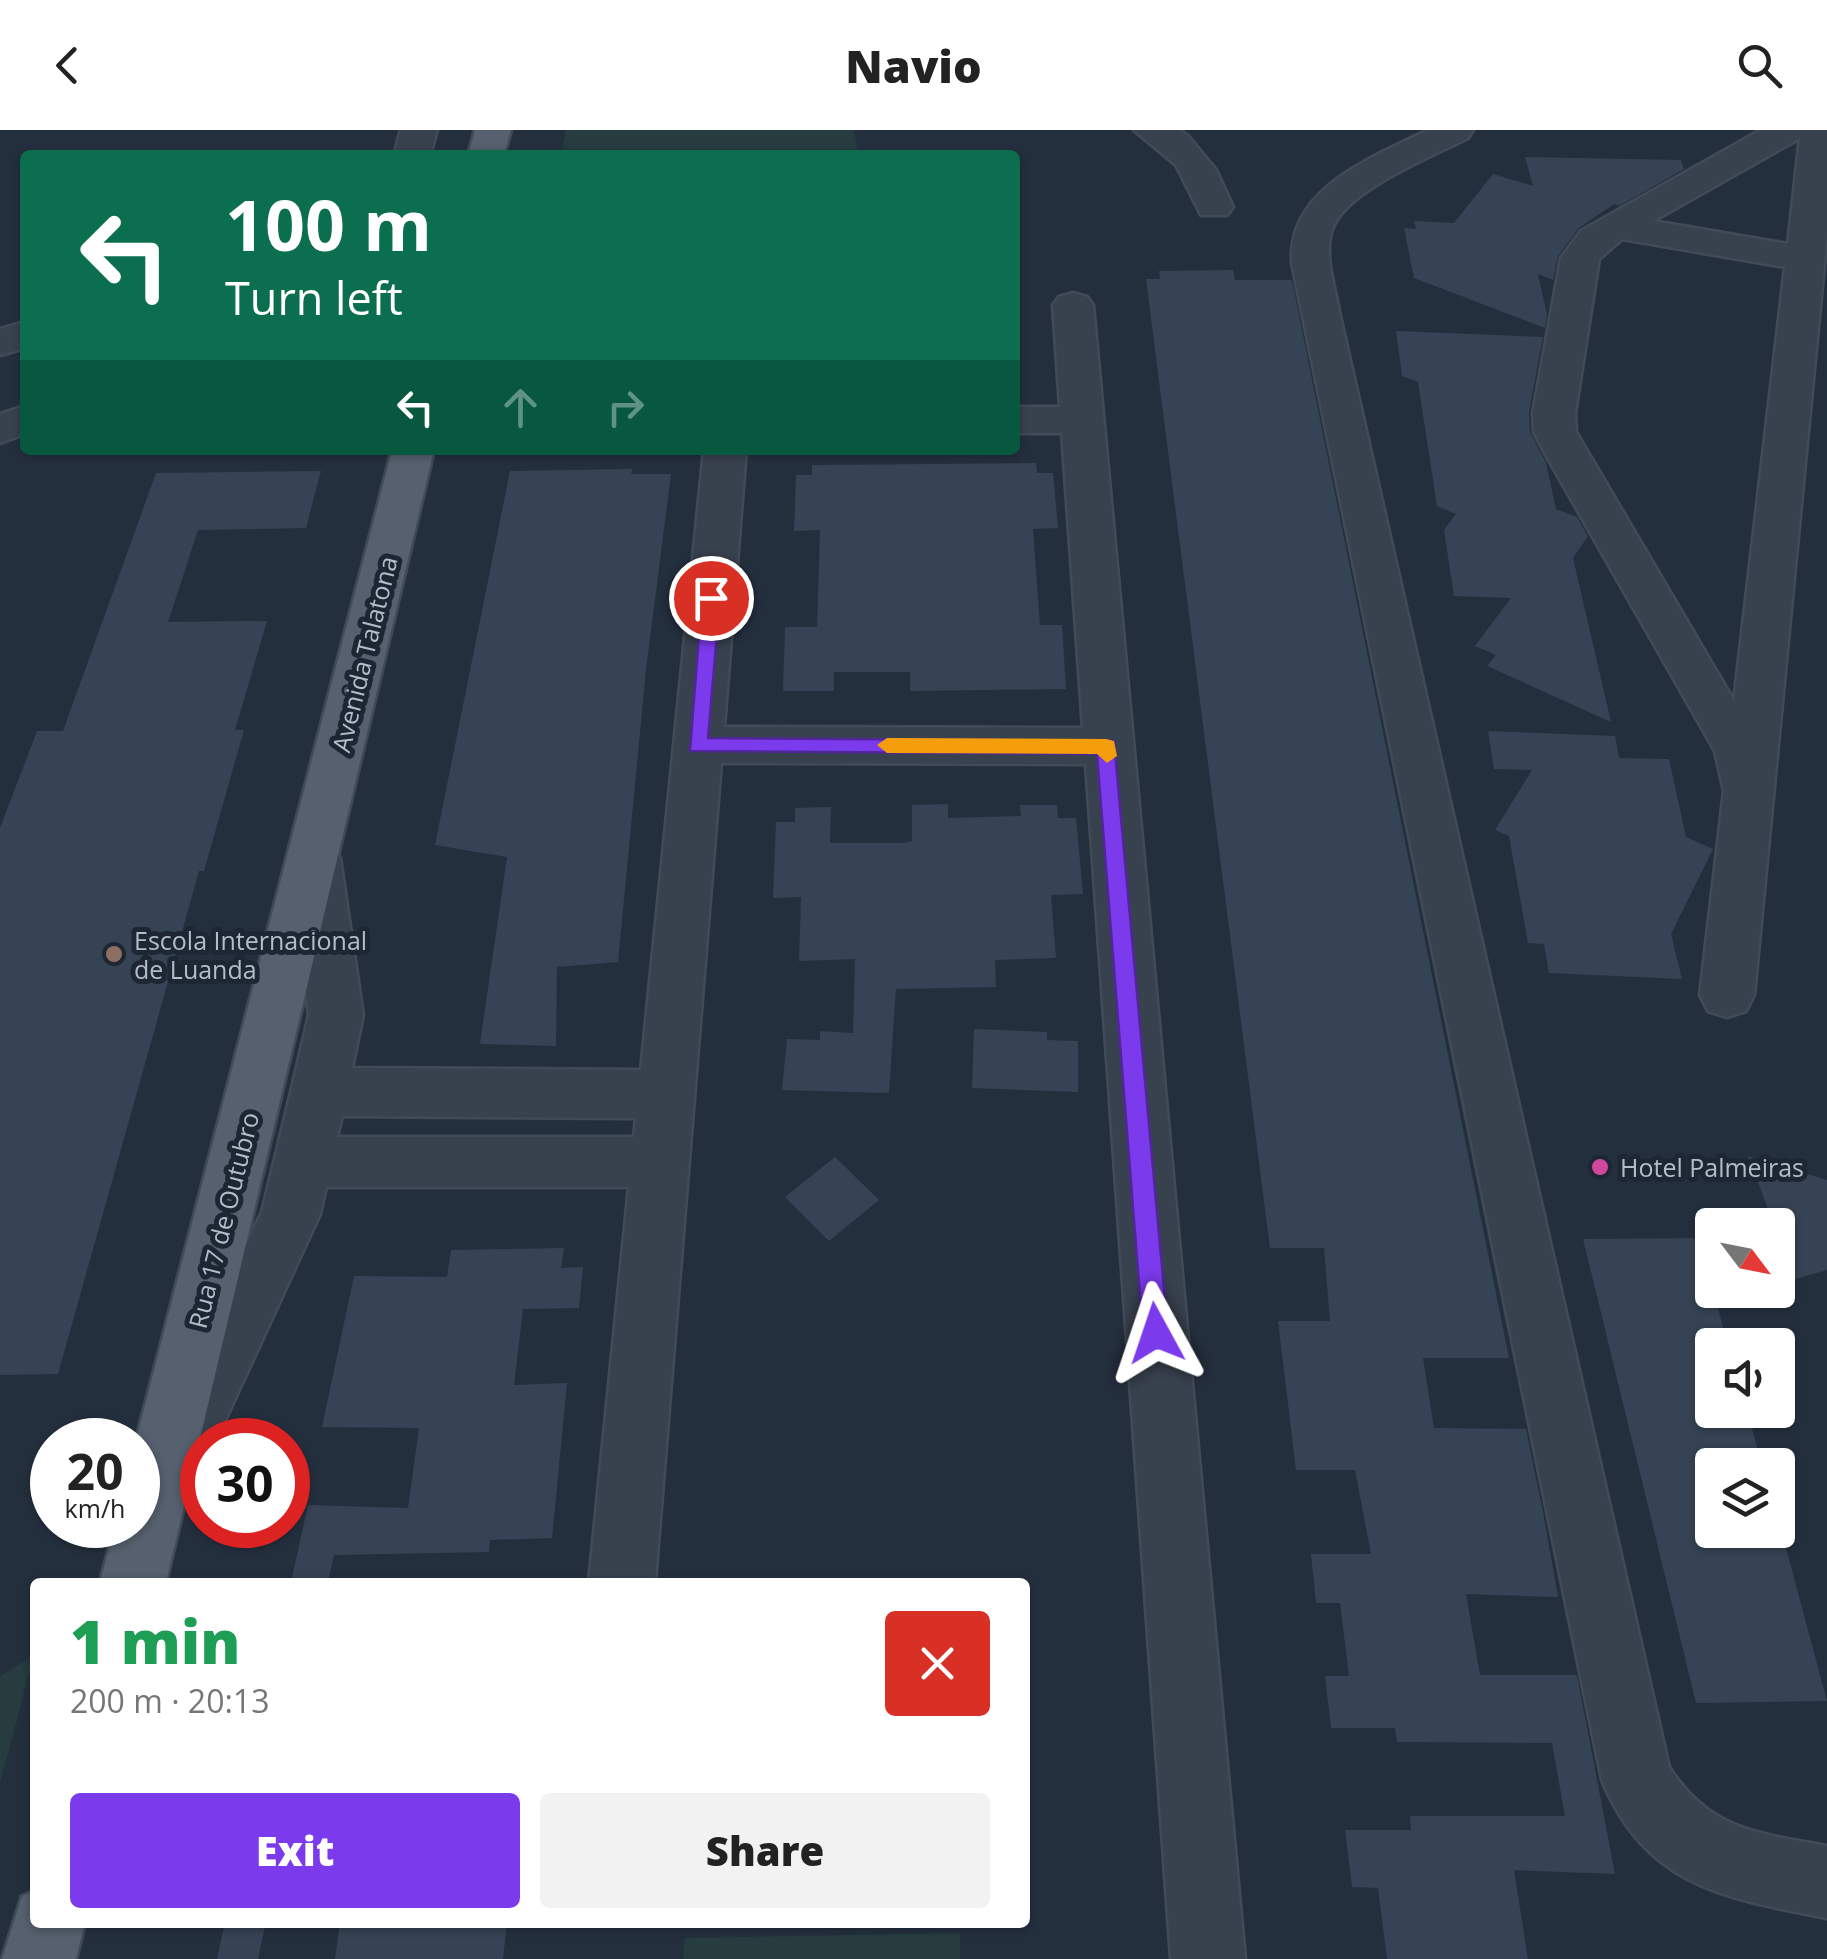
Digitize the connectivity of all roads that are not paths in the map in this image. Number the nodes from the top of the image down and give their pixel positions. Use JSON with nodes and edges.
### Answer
{"nodes":[{"id":1,"x":1152,"y":130,"type":"edge"},
{"id":2,"x":1455,"y":130,"type":"edge"},
{"id":3,"x":1776,"y":137,"type":"edge"},
{"id":4,"x":1817,"y":147,"type":"edge"},
{"id":5,"x":1214,"y":207,"type":"dead end"},
{"id":6,"x":1615,"y":226,"type":"junction"},
{"id":7,"x":1806,"y":258,"type":"junction"},
{"id":8,"x":1074,"y":306,"type":"dead end"},
{"id":9,"x":1020,"y":420,"type":"edge"},
{"id":10,"x":1081,"y":420,"type":"junction"},
{"id":11,"x":412,"y":455,"type":"edge"},
{"id":12,"x":726,"y":455,"type":"edge"},
{"id":13,"x":1686,"y":662,"type":"junction"},
{"id":14,"x":1762,"y":678,"type":"junction"},
{"id":15,"x":697,"y":745,"type":"junction"},
{"id":16,"x":1106,"y":746,"type":"junction"},
{"id":17,"x":1748,"y":807,"type":"junction"},
{"id":18,"x":314,"y":858,"type":"junction"},
{"id":19,"x":1727,"y":995,"type":"dead end"},
{"id":20,"x":320,"y":1092,"type":"junction"},
{"id":21,"x":663,"y":1094,"type":"junction"},
{"id":22,"x":303,"y":1162,"type":"junction"},
{"id":23,"x":658,"y":1162,"type":"junction"},
{"id":24,"x":160,"y":1473,"type":"edge"},
{"id":25,"x":160,"y":1492,"type":"edge"},
{"id":26,"x":141,"y":1548,"type":"edge"},
{"id":27,"x":134,"y":1578,"type":"edge"},
{"id":28,"x":622,"y":1578,"type":"edge"},
{"id":29,"x":1827,"y":1882,"type":"edge"},
{"id":30,"x":47,"y":1928,"type":"edge"},
{"id":31,"x":39,"y":1959,"type":"edge"},
{"id":32,"x":1208,"y":1959,"type":"edge"}],
"edges":[{"from":1,"to":5,"type":"street"},
{"from":2,"to":29,"type":"street"},
{"from":3,"to":4,"type":"street"},
{"from":3,"to":6,"type":"street"},
{"from":4,"to":7,"type":"street"},
{"from":6,"to":7,"type":"street"},
{"from":6,"to":13,"type":"street"},
{"from":7,"to":14,"type":"street"},
{"from":8,"to":10,"type":"street"},
{"from":9,"to":10,"type":"street"},
{"from":10,"to":16,"type":"street"},
{"from":11,"to":18,"type":"main road","name":"Avenida Talatona"},
{"from":12,"to":15,"type":"street"},
{"from":13,"to":14,"type":"street"},
{"from":13,"to":17,"type":"street"},
{"from":14,"to":17,"type":"street"},
{"from":15,"to":16,"type":"street"},
{"from":15,"to":21,"type":"street"},
{"from":16,"to":32,"type":"street"},
{"from":17,"to":19,"type":"street"},
{"from":18,"to":20,"type":"street"},
{"from":18,"to":24,"type":"main road","name":"Rua 17 de Outubro"},
{"from":20,"to":21,"type":"street"},
{"from":20,"to":22,"type":"street"},
{"from":21,"to":23,"type":"street"},
{"from":22,"to":23,"type":"street"},
{"from":22,"to":25,"type":"street"},
{"from":23,"to":28,"type":"street"},
{"from":26,"to":27,"type":"main road","name":"Rua 17 de Outubro"},
{"from":30,"to":31,"type":"main road"}]}
